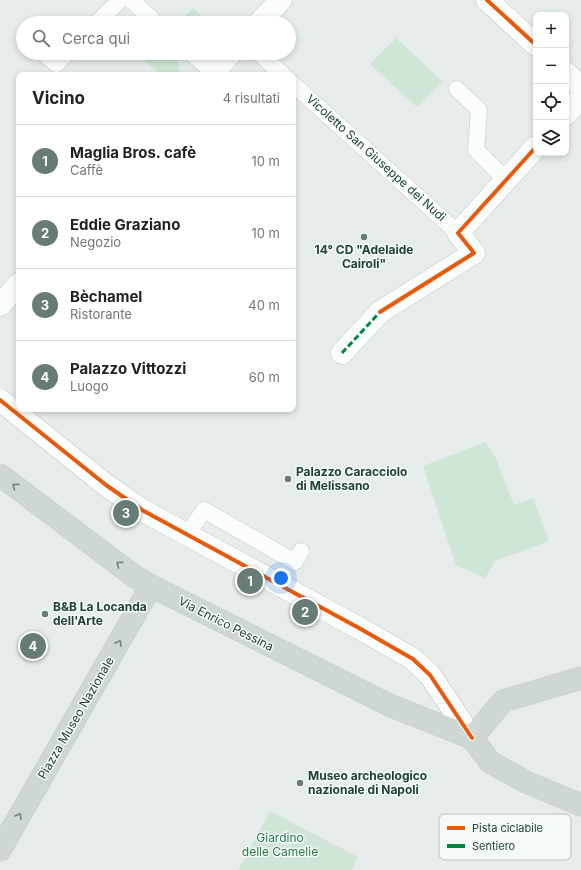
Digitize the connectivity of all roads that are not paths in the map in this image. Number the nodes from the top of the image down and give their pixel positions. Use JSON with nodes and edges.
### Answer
{"nodes":[{"id":1,"x":120,"y":0,"type":"edge"},
{"id":2,"x":131,"y":0,"type":"edge"},
{"id":3,"x":280,"y":0,"type":"edge"},
{"id":4,"x":488,"y":0,"type":"edge"},
{"id":5,"x":104,"y":16,"type":"edge"},
{"id":6,"x":149,"y":16,"type":"edge"},
{"id":7,"x":265,"y":16,"type":"edge"},
{"id":8,"x":533,"y":42,"type":"edge"},
{"id":9,"x":51,"y":60,"type":"edge"},
{"id":10,"x":60,"y":60,"type":"edge"},
{"id":11,"x":198,"y":60,"type":"edge"},
{"id":12,"x":225,"y":60,"type":"edge"},
{"id":13,"x":267,"y":60,"type":"edge"},
{"id":14,"x":210,"y":72,"type":"edge"},
{"id":15,"x":214,"y":72,"type":"edge"},
{"id":16,"x":280,"y":72,"type":"edge"},
{"id":17,"x":569,"y":76,"type":"edge"},
{"id":18,"x":581,"y":86,"type":"edge"},
{"id":19,"x":296,"y":87,"type":"edge"},
{"id":20,"x":457,"y":89,"type":"dead end"},
{"id":21,"x":581,"y":98,"type":"edge"},
{"id":22,"x":569,"y":111,"type":"edge"},
{"id":23,"x":533,"y":150,"type":"edge"},
{"id":24,"x":506,"y":180,"type":"junction"},
{"id":25,"x":458,"y":233,"type":"junction"},
{"id":26,"x":16,"y":287,"type":"edge"},
{"id":27,"x":0,"y":305,"type":"edge"},
{"id":28,"x":342,"y":353,"type":"dead end"},
{"id":29,"x":0,"y":400,"type":"edge"},
{"id":30,"x":0,"y":475,"type":"edge"},
{"id":31,"x":187,"y":535,"type":"junction"},
{"id":32,"x":301,"y":551,"type":"dead end"},
{"id":33,"x":151,"y":586,"type":"junction"},
{"id":34,"x":581,"y":678,"type":"edge"},
{"id":35,"x":472,"y":738,"type":"junction"},
{"id":36,"x":581,"y":804,"type":"edge"},
{"id":37,"x":0,"y":850,"type":"edge"}],
"edges":[{"from":1,"to":5,"type":"lane"},
{"from":2,"to":6,"type":"lane"},
{"from":3,"to":7,"type":"street"},
{"from":4,"to":8,"type":"street"},
{"from":9,"to":10,"type":"lane"},
{"from":11,"to":14,"type":"lane"},
{"from":12,"to":15,"type":"street"},
{"from":13,"to":16,"type":"lane"},
{"from":17,"to":18,"type":"street"},
{"from":19,"to":25,"type":"lane","name":"Vicoletto San Giuseppe dei Nudi"},
{"from":20,"to":24,"type":"lane"},
{"from":21,"to":22,"type":"street"},
{"from":23,"to":24,"type":"street"},
{"from":24,"to":25,"type":"street"},
{"from":25,"to":28,"type":"street"},
{"from":26,"to":27,"type":"street"},
{"from":29,"to":31,"type":"street"},
{"from":33,"to":30,"type":"main road","name":"Via Enrico Pessina","one_way":true},
{"from":31,"to":32,"type":"lane"},
{"from":31,"to":35,"type":"street"},
{"from":33,"to":35,"type":"main road","name":"Via Enrico Pessina"},
{"from":37,"to":33,"type":"main road","name":"Piazza Museo Nazionale","one_way":true},
{"from":34,"to":35,"type":"main road"},
{"from":35,"to":36,"type":"main road"}]}
